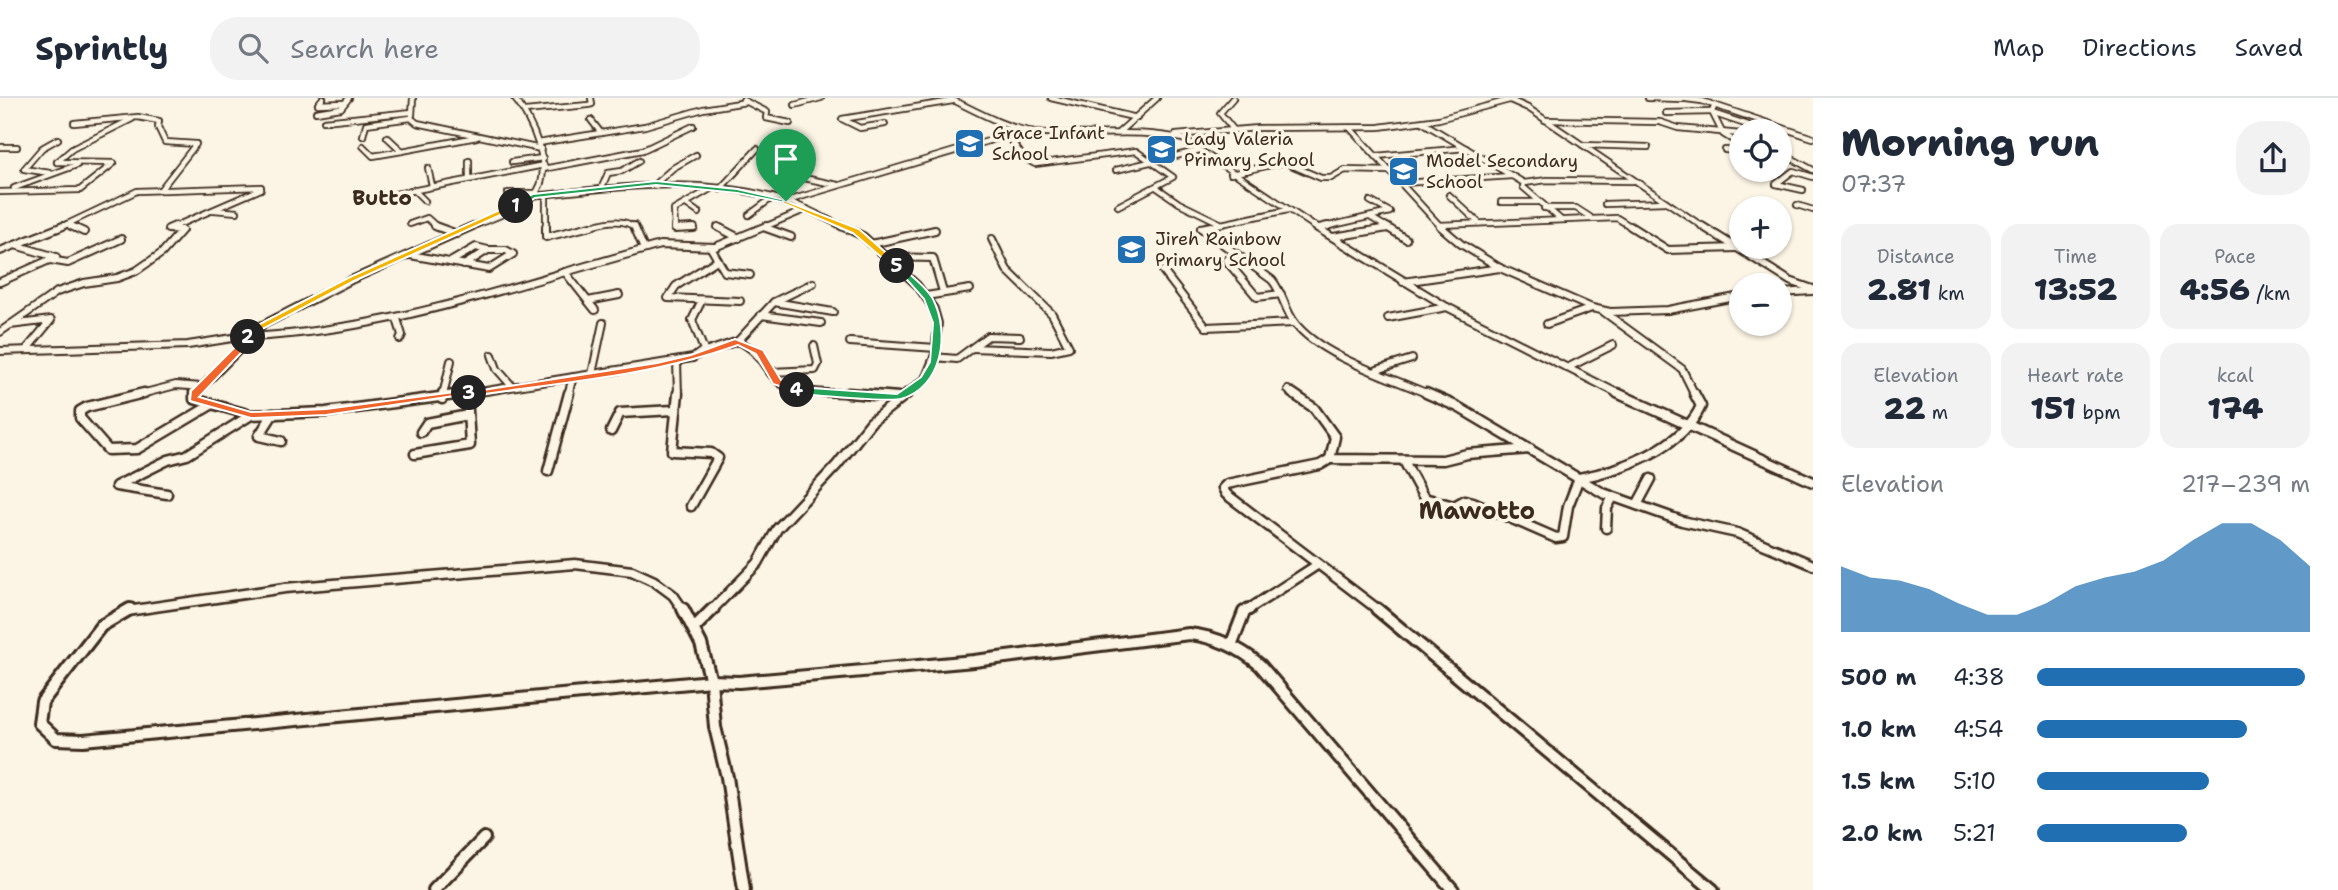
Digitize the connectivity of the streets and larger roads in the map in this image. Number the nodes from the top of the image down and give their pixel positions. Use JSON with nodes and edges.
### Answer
{"nodes":[{"id":1,"x":323,"y":98,"type":"edge"},
{"id":2,"x":349,"y":98,"type":"edge"},
{"id":3,"x":413,"y":98,"type":"edge"},
{"id":4,"x":514,"y":98,"type":"edge"},
{"id":5,"x":591,"y":98,"type":"edge"},
{"id":6,"x":741,"y":98,"type":"edge"},
{"id":7,"x":821,"y":98,"type":"edge"},
{"id":8,"x":948,"y":98,"type":"edge"},
{"id":9,"x":1051,"y":98,"type":"edge"},
{"id":10,"x":1157,"y":98,"type":"edge"},
{"id":11,"x":1233,"y":98,"type":"edge"},
{"id":12,"x":1648,"y":98,"type":"edge"},
{"id":13,"x":1678,"y":98,"type":"edge"},
{"id":14,"x":1513,"y":99,"type":"edge"},
{"id":15,"x":1686,"y":99,"type":"edge"},
{"id":16,"x":956,"y":101,"type":"junction"},
{"id":17,"x":746,"y":102,"type":"junction"},
{"id":18,"x":344,"y":103,"type":"junction"},
{"id":19,"x":795,"y":105,"type":"dead end"},
{"id":20,"x":524,"y":111,"type":"junction"},
{"id":21,"x":1714,"y":111,"type":"junction"},
{"id":22,"x":316,"y":112,"type":"dead end"},
{"id":23,"x":1666,"y":113,"type":"dead end"},
{"id":24,"x":412,"y":115,"type":"junction"},
{"id":25,"x":135,"y":117,"type":"junction"},
{"id":26,"x":1137,"y":118,"type":"junction"},
{"id":27,"x":400,"y":119,"type":"junction"},
{"id":28,"x":1735,"y":119,"type":"edge"},
{"id":29,"x":591,"y":120,"type":"dead end"},
{"id":30,"x":1545,"y":120,"type":"junction"},
{"id":31,"x":324,"y":121,"type":"dead end"},
{"id":32,"x":1422,"y":122,"type":"junction"},
{"id":33,"x":74,"y":123,"type":"dead end"},
{"id":34,"x":790,"y":123,"type":"dead end"},
{"id":35,"x":885,"y":124,"type":"dead end"},
{"id":36,"x":693,"y":126,"type":"dead end"},
{"id":37,"x":398,"y":127,"type":"dead end"},
{"id":38,"x":1350,"y":128,"type":"junction"},
{"id":39,"x":1719,"y":128,"type":"junction"},
{"id":40,"x":1233,"y":129,"type":"junction"},
{"id":41,"x":1025,"y":130,"type":"junction"},
{"id":42,"x":1729,"y":131,"type":"edge"},
{"id":43,"x":601,"y":133,"type":"junction"},
{"id":44,"x":1118,"y":133,"type":"junction"},
{"id":45,"x":1194,"y":134,"type":"junction"},
{"id":46,"x":1174,"y":135,"type":"junction"},
{"id":47,"x":363,"y":136,"type":"dead end"},
{"id":48,"x":480,"y":136,"type":"junction"},
{"id":49,"x":1008,"y":136,"type":"junction"},
{"id":50,"x":387,"y":137,"type":"dead end"},
{"id":51,"x":1729,"y":138,"type":"edge"},
{"id":52,"x":1813,"y":138,"type":"edge"},
{"id":53,"x":58,"y":139,"type":"dead end"},
{"id":54,"x":1189,"y":143,"type":"junction"},
{"id":55,"x":1580,"y":145,"type":"junction"},
{"id":56,"x":363,"y":146,"type":"dead end"},
{"id":57,"x":540,"y":146,"type":"junction"},
{"id":58,"x":0,"y":147,"type":"edge"},
{"id":59,"x":1648,"y":147,"type":"dead end"},
{"id":60,"x":17,"y":148,"type":"dead end"},
{"id":61,"x":1466,"y":148,"type":"junction"},
{"id":62,"x":757,"y":149,"type":"dead end"},
{"id":63,"x":1725,"y":150,"type":"dead end"},
{"id":64,"x":1729,"y":150,"type":"edge"},
{"id":65,"x":402,"y":151,"type":"junction"},
{"id":66,"x":1197,"y":151,"type":"junction"},
{"id":67,"x":696,"y":155,"type":"dead end"},
{"id":68,"x":1376,"y":156,"type":"junction"},
{"id":69,"x":1792,"y":159,"type":"edge"},
{"id":70,"x":468,"y":161,"type":"dead end"},
{"id":71,"x":639,"y":161,"type":"dead end"},
{"id":72,"x":1149,"y":161,"type":"junction"},
{"id":73,"x":512,"y":162,"type":"dead end"},
{"id":74,"x":83,"y":163,"type":"junction"},
{"id":75,"x":543,"y":164,"type":"junction"},
{"id":76,"x":428,"y":168,"type":"dead end"},
{"id":77,"x":1116,"y":170,"type":"dead end"},
{"id":78,"x":1813,"y":170,"type":"edge"},
{"id":79,"x":1389,"y":171,"type":"junction"},
{"id":80,"x":53,"y":173,"type":"junction"},
{"id":81,"x":1231,"y":174,"type":"junction"},
{"id":82,"x":1512,"y":176,"type":"junction"},
{"id":83,"x":799,"y":177,"type":"dead end"},
{"id":84,"x":1813,"y":177,"type":"edge"},
{"id":85,"x":469,"y":179,"type":"junction"},
{"id":86,"x":1636,"y":181,"type":"junction"},
{"id":87,"x":656,"y":183,"type":"junction"},
{"id":88,"x":1403,"y":183,"type":"junction"},
{"id":89,"x":1524,"y":183,"type":"junction"},
{"id":90,"x":841,"y":185,"type":"junction"},
{"id":91,"x":432,"y":186,"type":"junction"},
{"id":92,"x":602,"y":187,"type":"junction"},
{"id":93,"x":1156,"y":187,"type":"junction"},
{"id":94,"x":716,"y":188,"type":"junction"},
{"id":95,"x":161,"y":189,"type":"junction"},
{"id":96,"x":414,"y":190,"type":"junction"},
{"id":97,"x":1802,"y":190,"type":"dead end"},
{"id":98,"x":3,"y":192,"type":"edge"},
{"id":99,"x":509,"y":193,"type":"dead end"},
{"id":100,"x":535,"y":194,"type":"junction"},
{"id":101,"x":546,"y":195,"type":"junction"},
{"id":102,"x":1450,"y":195,"type":"dead end"},
{"id":103,"x":772,"y":198,"type":"junction"},
{"id":104,"x":360,"y":201,"type":"dead end"},
{"id":105,"x":425,"y":201,"type":"dead end"},
{"id":106,"x":786,"y":201,"type":"junction"},
{"id":107,"x":1370,"y":201,"type":"dead end"},
{"id":108,"x":1501,"y":202,"type":"dead end"},
{"id":109,"x":1538,"y":202,"type":"junction"},
{"id":110,"x":1666,"y":202,"type":"junction"},
{"id":111,"x":686,"y":204,"type":"junction"},
{"id":112,"x":1605,"y":204,"type":"dead end"},
{"id":113,"x":1797,"y":205,"type":"dead end"},
{"id":114,"x":1118,"y":206,"type":"dead end"},
{"id":115,"x":1544,"y":208,"type":"junction"},
{"id":116,"x":807,"y":209,"type":"junction"},
{"id":117,"x":211,"y":210,"type":"junction"},
{"id":118,"x":1288,"y":210,"type":"junction"},
{"id":119,"x":1813,"y":210,"type":"edge"},
{"id":120,"x":237,"y":212,"type":"dead end"},
{"id":121,"x":699,"y":213,"type":"dead end"},
{"id":122,"x":749,"y":215,"type":"dead end"},
{"id":123,"x":1370,"y":217,"type":"junction"},
{"id":124,"x":1590,"y":217,"type":"junction"},
{"id":125,"x":1559,"y":219,"type":"junction"},
{"id":126,"x":1479,"y":223,"type":"junction"},
{"id":127,"x":67,"y":224,"type":"junction"},
{"id":128,"x":410,"y":224,"type":"dead end"},
{"id":129,"x":1222,"y":224,"type":"junction"},
{"id":130,"x":1439,"y":225,"type":"junction"},
{"id":131,"x":694,"y":228,"type":"dead end"},
{"id":132,"x":718,"y":228,"type":"dead end"},
{"id":133,"x":766,"y":228,"type":"junction"},
{"id":134,"x":1319,"y":228,"type":"junction"},
{"id":135,"x":1388,"y":228,"type":"junction"},
{"id":136,"x":935,"y":230,"type":"dead end"},
{"id":137,"x":84,"y":232,"type":"dead end"},
{"id":138,"x":457,"y":234,"type":"junction"},
{"id":139,"x":790,"y":237,"type":"dead end"},
{"id":140,"x":1333,"y":237,"type":"junction"},
{"id":141,"x":739,"y":238,"type":"junction"},
{"id":142,"x":121,"y":239,"type":"dead end"},
{"id":143,"x":992,"y":239,"type":"dead end"},
{"id":144,"x":1406,"y":239,"type":"dead end"},
{"id":145,"x":1729,"y":241,"type":"edge"},
{"id":146,"x":0,"y":244,"type":"edge"},
{"id":147,"x":871,"y":244,"type":"junction"},
{"id":148,"x":13,"y":246,"type":"junction"},
{"id":149,"x":711,"y":248,"type":"junction"},
{"id":150,"x":1729,"y":248,"type":"edge"},
{"id":151,"x":644,"y":249,"type":"junction"},
{"id":152,"x":488,"y":250,"type":"junction"},
{"id":153,"x":0,"y":251,"type":"edge"},
{"id":154,"x":410,"y":255,"type":"junction"},
{"id":155,"x":886,"y":257,"type":"junction"},
{"id":156,"x":1757,"y":259,"type":"edge"},
{"id":157,"x":50,"y":260,"type":"junction"},
{"id":158,"x":718,"y":260,"type":"junction"},
{"id":159,"x":1226,"y":260,"type":"dead end"},
{"id":160,"x":450,"y":262,"type":"junction"},
{"id":161,"x":464,"y":265,"type":"junction"},
{"id":162,"x":1500,"y":268,"type":"junction"},
{"id":163,"x":1163,"y":271,"type":"dead end"},
{"id":164,"x":565,"y":272,"type":"junction"},
{"id":165,"x":750,"y":275,"type":"dead end"},
{"id":166,"x":0,"y":282,"type":"edge"},
{"id":167,"x":1403,"y":282,"type":"junction"},
{"id":168,"x":813,"y":283,"type":"dead end"},
{"id":169,"x":970,"y":289,"type":"dead end"},
{"id":170,"x":1812,"y":291,"type":"edge"},
{"id":171,"x":943,"y":292,"type":"junction"},
{"id":172,"x":1792,"y":292,"type":"edge"},
{"id":173,"x":1281,"y":293,"type":"junction"},
{"id":174,"x":619,"y":295,"type":"dead end"},
{"id":175,"x":926,"y":296,"type":"junction"},
{"id":176,"x":1729,"y":298,"type":"edge"},
{"id":177,"x":702,"y":300,"type":"junction"},
{"id":178,"x":588,"y":301,"type":"junction"},
{"id":179,"x":740,"y":301,"type":"dead end"},
{"id":180,"x":774,"y":302,"type":"junction"},
{"id":181,"x":1447,"y":307,"type":"junction"},
{"id":182,"x":1595,"y":309,"type":"junction"},
{"id":183,"x":595,"y":310,"type":"dead end"},
{"id":184,"x":833,"y":312,"type":"dead end"},
{"id":185,"x":761,"y":315,"type":"junction"},
{"id":186,"x":1388,"y":318,"type":"dead end"},
{"id":187,"x":397,"y":319,"type":"junction"},
{"id":188,"x":603,"y":323,"type":"dead end"},
{"id":189,"x":821,"y":323,"type":"dead end"},
{"id":190,"x":1294,"y":323,"type":"junction"},
{"id":191,"x":1547,"y":324,"type":"dead end"},
{"id":192,"x":8,"y":326,"type":"junction"},
{"id":193,"x":0,"y":332,"type":"edge"},
{"id":194,"x":239,"y":337,"type":"junction"},
{"id":195,"x":252,"y":337,"type":"junction"},
{"id":196,"x":1020,"y":337,"type":"dead end"},
{"id":197,"x":400,"y":339,"type":"dead end"},
{"id":198,"x":738,"y":341,"type":"junction"},
{"id":199,"x":850,"y":342,"type":"dead end"},
{"id":200,"x":1613,"y":345,"type":"dead end"},
{"id":201,"x":814,"y":346,"type":"dead end"},
{"id":202,"x":936,"y":348,"type":"junction"},
{"id":203,"x":972,"y":348,"type":"junction"},
{"id":204,"x":26,"y":350,"type":"junction"},
{"id":205,"x":0,"y":351,"type":"edge"},
{"id":206,"x":702,"y":353,"type":"junction"},
{"id":207,"x":492,"y":355,"type":"dead end"},
{"id":208,"x":934,"y":357,"type":"junction"},
{"id":209,"x":1412,"y":359,"type":"dead end"},
{"id":210,"x":451,"y":361,"type":"dead end"},
{"id":211,"x":677,"y":362,"type":"junction"},
{"id":212,"x":1567,"y":368,"type":"junction"},
{"id":213,"x":1377,"y":370,"type":"junction"},
{"id":214,"x":771,"y":372,"type":"junction"},
{"id":215,"x":592,"y":374,"type":"junction"},
{"id":216,"x":573,"y":377,"type":"junction"},
{"id":217,"x":511,"y":385,"type":"junction"},
{"id":218,"x":202,"y":387,"type":"junction"},
{"id":219,"x":1288,"y":390,"type":"dead end"},
{"id":220,"x":467,"y":394,"type":"junction"},
{"id":221,"x":899,"y":397,"type":"junction"},
{"id":222,"x":442,"y":398,"type":"junction"},
{"id":223,"x":212,"y":405,"type":"junction"},
{"id":224,"x":674,"y":410,"type":"junction"},
{"id":225,"x":273,"y":414,"type":"junction"},
{"id":226,"x":251,"y":415,"type":"junction"},
{"id":227,"x":468,"y":415,"type":"junction"},
{"id":228,"x":1690,"y":426,"type":"junction"},
{"id":229,"x":611,"y":430,"type":"dead end"},
{"id":230,"x":421,"y":432,"type":"dead end"},
{"id":231,"x":281,"y":441,"type":"dead end"},
{"id":232,"x":1530,"y":449,"type":"junction"},
{"id":233,"x":415,"y":454,"type":"dead end"},
{"id":234,"x":1330,"y":459,"type":"junction"},
{"id":235,"x":1404,"y":461,"type":"junction"},
{"id":236,"x":548,"y":471,"type":"dead end"},
{"id":237,"x":1579,"y":478,"type":"junction"},
{"id":238,"x":1651,"y":479,"type":"dead end"},
{"id":239,"x":1813,"y":482,"type":"edge"},
{"id":240,"x":167,"y":494,"type":"dead end"},
{"id":241,"x":1614,"y":497,"type":"junction"},
{"id":242,"x":1637,"y":505,"type":"junction"},
{"id":243,"x":691,"y":506,"type":"dead end"},
{"id":244,"x":1606,"y":528,"type":"dead end"},
{"id":245,"x":1317,"y":565,"type":"junction"},
{"id":246,"x":1813,"y":565,"type":"edge"},
{"id":247,"x":696,"y":626,"type":"junction"},
{"id":248,"x":1232,"y":643,"type":"junction"},
{"id":249,"x":711,"y":681,"type":"junction"},
{"id":250,"x":484,"y":838,"type":"dead end"},
{"id":251,"x":434,"y":890,"type":"edge"},
{"id":252,"x":744,"y":890,"type":"edge"},
{"id":253,"x":1453,"y":890,"type":"edge"},
{"id":254,"x":1713,"y":890,"type":"edge"}],
"edges":[{"from":1,"to":18,"type":"street"},
{"from":2,"to":18,"type":"street"},
{"from":3,"to":24,"type":"street"},
{"from":4,"to":20,"type":"street"},
{"from":5,"to":20,"type":"street"},
{"from":6,"to":17,"type":"street"},
{"from":7,"to":19,"type":"street"},
{"from":8,"to":16,"type":"street"},
{"from":9,"to":26,"type":"street"},
{"from":10,"to":26,"type":"street"},
{"from":11,"to":40,"type":"street"},
{"from":12,"to":15,"type":"street"},
{"from":13,"to":15,"type":"street"},
{"from":14,"to":30,"type":"street"},
{"from":14,"to":32,"type":"street"},
{"from":15,"to":21,"type":"street"},
{"from":16,"to":35,"type":"street"},
{"from":16,"to":41,"type":"street"},
{"from":17,"to":34,"type":"street"},
{"from":17,"to":43,"type":"street"},
{"from":18,"to":22,"type":"street"},
{"from":20,"to":57,"type":"street"},
{"from":21,"to":23,"type":"street"},
{"from":21,"to":28,"type":"street"},
{"from":21,"to":39,"type":"street"},
{"from":21,"to":52,"type":"street"},
{"from":24,"to":27,"type":"street"},
{"from":24,"to":31,"type":"street"},
{"from":24,"to":48,"type":"street"},
{"from":25,"to":33,"type":"street"},
{"from":25,"to":74,"type":"street"},
{"from":25,"to":95,"type":"street"},
{"from":26,"to":44,"type":"street"},
{"from":27,"to":37,"type":"street"},
{"from":27,"to":47,"type":"street"},
{"from":29,"to":43,"type":"street"},
{"from":30,"to":39,"type":"street"},
{"from":30,"to":55,"type":"street"},
{"from":32,"to":38,"type":"street"},
{"from":32,"to":61,"type":"street"},
{"from":36,"to":75,"type":"street"},
{"from":38,"to":40,"type":"street"},
{"from":38,"to":68,"type":"street"},
{"from":39,"to":42,"type":"street"},
{"from":39,"to":51,"type":"street"},
{"from":40,"to":45,"type":"street"},
{"from":41,"to":44,"type":"street"},
{"from":41,"to":49,"type":"street"},
{"from":43,"to":57,"type":"street"},
{"from":44,"to":46,"type":"street"},
{"from":45,"to":46,"type":"street"},
{"from":45,"to":54,"type":"street"},
{"from":46,"to":54,"type":"street"},
{"from":48,"to":57,"type":"street"},
{"from":48,"to":65,"type":"street"},
{"from":49,"to":72,"type":"street"},
{"from":49,"to":90,"type":"street"},
{"from":50,"to":65,"type":"street"},
{"from":53,"to":80,"type":"street"},
{"from":54,"to":66,"type":"street"},
{"from":55,"to":59,"type":"street"},
{"from":55,"to":86,"type":"street"},
{"from":56,"to":65,"type":"street"},
{"from":57,"to":75,"type":"street"},
{"from":58,"to":60,"type":"street"},
{"from":61,"to":68,"type":"street"},
{"from":61,"to":82,"type":"street"},
{"from":62,"to":94,"type":"street"},
{"from":63,"to":64,"type":"street"},
{"from":66,"to":72,"type":"street"},
{"from":66,"to":81,"type":"street"},
{"from":67,"to":87,"type":"street"},
{"from":68,"to":79,"type":"street"},
{"from":69,"to":78,"type":"street"},
{"from":70,"to":85,"type":"street"},
{"from":71,"to":92,"type":"street"},
{"from":72,"to":77,"type":"street"},
{"from":72,"to":93,"type":"street"},
{"from":73,"to":75,"type":"street"},
{"from":74,"to":80,"type":"street"},
{"from":74,"to":98,"type":"street"},
{"from":75,"to":85,"type":"street"},
{"from":75,"to":100,"type":"street"},
{"from":76,"to":91,"type":"street"},
{"from":79,"to":81,"type":"street"},
{"from":79,"to":88,"type":"street"},
{"from":80,"to":98,"type":"street"},
{"from":81,"to":118,"type":"street"},
{"from":82,"to":88,"type":"street"},
{"from":82,"to":89,"type":"street"},
{"from":83,"to":90,"type":"street"},
{"from":84,"to":97,"type":"street"},
{"from":85,"to":91,"type":"street"},
{"from":86,"to":89,"type":"street"},
{"from":86,"to":110,"type":"street"},
{"from":87,"to":92,"type":"street"},
{"from":87,"to":94,"type":"street"},
{"from":88,"to":130,"type":"street"},
{"from":89,"to":109,"type":"street"},
{"from":90,"to":106,"type":"street"},
{"from":91,"to":96,"type":"street"},
{"from":92,"to":101,"type":"street"},
{"from":93,"to":114,"type":"street"},
{"from":93,"to":129,"type":"street"},
{"from":94,"to":103,"type":"street"},
{"from":94,"to":111,"type":"street"},
{"from":95,"to":117,"type":"street"},
{"from":95,"to":127,"type":"street"},
{"from":96,"to":104,"type":"street"},
{"from":96,"to":105,"type":"street"},
{"from":99,"to":100,"type":"street"},
{"from":100,"to":101,"type":"street"},
{"from":100,"to":138,"type":"street"},
{"from":101,"to":151,"type":"street"},
{"from":102,"to":126,"type":"street"},
{"from":103,"to":106,"type":"street"},
{"from":103,"to":122,"type":"street"},
{"from":106,"to":116,"type":"street"},
{"from":107,"to":123,"type":"street"},
{"from":108,"to":109,"type":"street"},
{"from":109,"to":115,"type":"street"},
{"from":110,"to":112,"type":"street"},
{"from":110,"to":145,"type":"street"},
{"from":111,"to":121,"type":"street"},
{"from":111,"to":131,"type":"street"},
{"from":113,"to":119,"type":"street"},
{"from":115,"to":124,"type":"street"},
{"from":115,"to":125,"type":"street"},
{"from":116,"to":133,"type":"street"},
{"from":116,"to":147,"type":"street"},
{"from":117,"to":120,"type":"street"},
{"from":117,"to":192,"type":"street"},
{"from":118,"to":129,"type":"street"},
{"from":118,"to":134,"type":"street"},
{"from":123,"to":134,"type":"street"},
{"from":123,"to":135,"type":"street"},
{"from":124,"to":125,"type":"street"},
{"from":124,"to":150,"type":"street"},
{"from":125,"to":126,"type":"street"},
{"from":126,"to":130,"type":"street"},
{"from":127,"to":137,"type":"street"},
{"from":127,"to":148,"type":"street"},
{"from":128,"to":138,"type":"street"},
{"from":129,"to":173,"type":"street"},
{"from":130,"to":162,"type":"street"},
{"from":132,"to":141,"type":"street"},
{"from":133,"to":139,"type":"street"},
{"from":133,"to":141,"type":"street"},
{"from":134,"to":140,"type":"street"},
{"from":135,"to":140,"type":"street"},
{"from":135,"to":144,"type":"street"},
{"from":136,"to":147,"type":"street"},
{"from":138,"to":154,"type":"street"},
{"from":140,"to":167,"type":"street"},
{"from":141,"to":149,"type":"street"},
{"from":142,"to":157,"type":"street"},
{"from":143,"to":203,"type":"street"},
{"from":146,"to":148,"type":"street"},
{"from":147,"to":155,"type":"street"},
{"from":148,"to":153,"type":"street"},
{"from":148,"to":157,"type":"street"},
{"from":149,"to":151,"type":"street"},
{"from":149,"to":158,"type":"street"},
{"from":151,"to":164,"type":"street"},
{"from":152,"to":160,"type":"street"},
{"from":152,"to":161,"type":"street"},
{"from":152,"to":161,"type":"street"},
{"from":154,"to":160,"type":"street"},
{"from":154,"to":194,"type":"street"},
{"from":155,"to":171,"type":"street"},
{"from":155,"to":175,"type":"street"},
{"from":156,"to":170,"type":"street"},
{"from":157,"to":166,"type":"street"},
{"from":158,"to":165,"type":"street"},
{"from":158,"to":177,"type":"street"},
{"from":159,"to":173,"type":"street"},
{"from":160,"to":161,"type":"street"},
{"from":162,"to":167,"type":"street"},
{"from":162,"to":182,"type":"street"},
{"from":163,"to":190,"type":"street"},
{"from":164,"to":178,"type":"street"},
{"from":164,"to":187,"type":"street"},
{"from":167,"to":181,"type":"street"},
{"from":168,"to":180,"type":"street"},
{"from":169,"to":171,"type":"street"},
{"from":170,"to":172,"type":"street"},
{"from":171,"to":175,"type":"street"},
{"from":173,"to":190,"type":"street"},
{"from":174,"to":178,"type":"street"},
{"from":175,"to":202,"type":"street"},
{"from":176,"to":182,"type":"street"},
{"from":177,"to":179,"type":"street"},
{"from":177,"to":206,"type":"street"},
{"from":178,"to":183,"type":"street"},
{"from":180,"to":184,"type":"street"},
{"from":180,"to":185,"type":"street"},
{"from":181,"to":186,"type":"street"},
{"from":181,"to":212,"type":"street"},
{"from":182,"to":191,"type":"street"},
{"from":182,"to":228,"type":"street"},
{"from":185,"to":189,"type":"street"},
{"from":185,"to":198,"type":"street"},
{"from":187,"to":195,"type":"street"},
{"from":187,"to":197,"type":"street"},
{"from":188,"to":215,"type":"street"},
{"from":190,"to":213,"type":"street"},
{"from":192,"to":193,"type":"street"},
{"from":192,"to":204,"type":"street"},
{"from":194,"to":195,"type":"street"},
{"from":194,"to":204,"type":"street"},
{"from":195,"to":218,"type":"street"},
{"from":196,"to":203,"type":"street"},
{"from":198,"to":206,"type":"street"},
{"from":198,"to":214,"type":"street"},
{"from":199,"to":202,"type":"street"},
{"from":200,"to":212,"type":"street"},
{"from":201,"to":214,"type":"street"},
{"from":202,"to":208,"type":"street"},
{"from":203,"to":208,"type":"street"},
{"from":204,"to":205,"type":"street"},
{"from":206,"to":211,"type":"street"},
{"from":207,"to":217,"type":"street"},
{"from":208,"to":221,"type":"street"},
{"from":209,"to":213,"type":"street"},
{"from":210,"to":222,"type":"street"},
{"from":211,"to":215,"type":"street"},
{"from":211,"to":224,"type":"street"},
{"from":212,"to":228,"type":"street"},
{"from":213,"to":232,"type":"street"},
{"from":214,"to":221,"type":"street"},
{"from":215,"to":216,"type":"street"},
{"from":216,"to":217,"type":"street"},
{"from":216,"to":236,"type":"street"},
{"from":217,"to":220,"type":"street"},
{"from":218,"to":223,"type":"street"},
{"from":218,"to":223,"type":"street"},
{"from":219,"to":234,"type":"street"},
{"from":220,"to":222,"type":"street"},
{"from":220,"to":227,"type":"street"},
{"from":221,"to":247,"type":"street"},
{"from":222,"to":225,"type":"street"},
{"from":223,"to":226,"type":"street"},
{"from":224,"to":229,"type":"street"},
{"from":224,"to":243,"type":"street"},
{"from":225,"to":226,"type":"street"},
{"from":225,"to":231,"type":"street"},
{"from":226,"to":240,"type":"street"},
{"from":227,"to":230,"type":"street"},
{"from":227,"to":233,"type":"street"},
{"from":228,"to":237,"type":"street"},
{"from":228,"to":239,"type":"street"},
{"from":232,"to":235,"type":"street"},
{"from":232,"to":237,"type":"street"},
{"from":234,"to":235,"type":"street"},
{"from":234,"to":245,"type":"street"},
{"from":235,"to":237,"type":"street"},
{"from":237,"to":241,"type":"street"},
{"from":238,"to":242,"type":"street"},
{"from":241,"to":242,"type":"street"},
{"from":241,"to":244,"type":"street"},
{"from":242,"to":246,"type":"street"},
{"from":245,"to":248,"type":"street"},
{"from":245,"to":254,"type":"street"},
{"from":247,"to":249,"type":"street"},
{"from":247,"to":249,"type":"street"},
{"from":248,"to":249,"type":"street"},
{"from":248,"to":253,"type":"street"},
{"from":249,"to":252,"type":"street"},
{"from":250,"to":251,"type":"street"}]}
